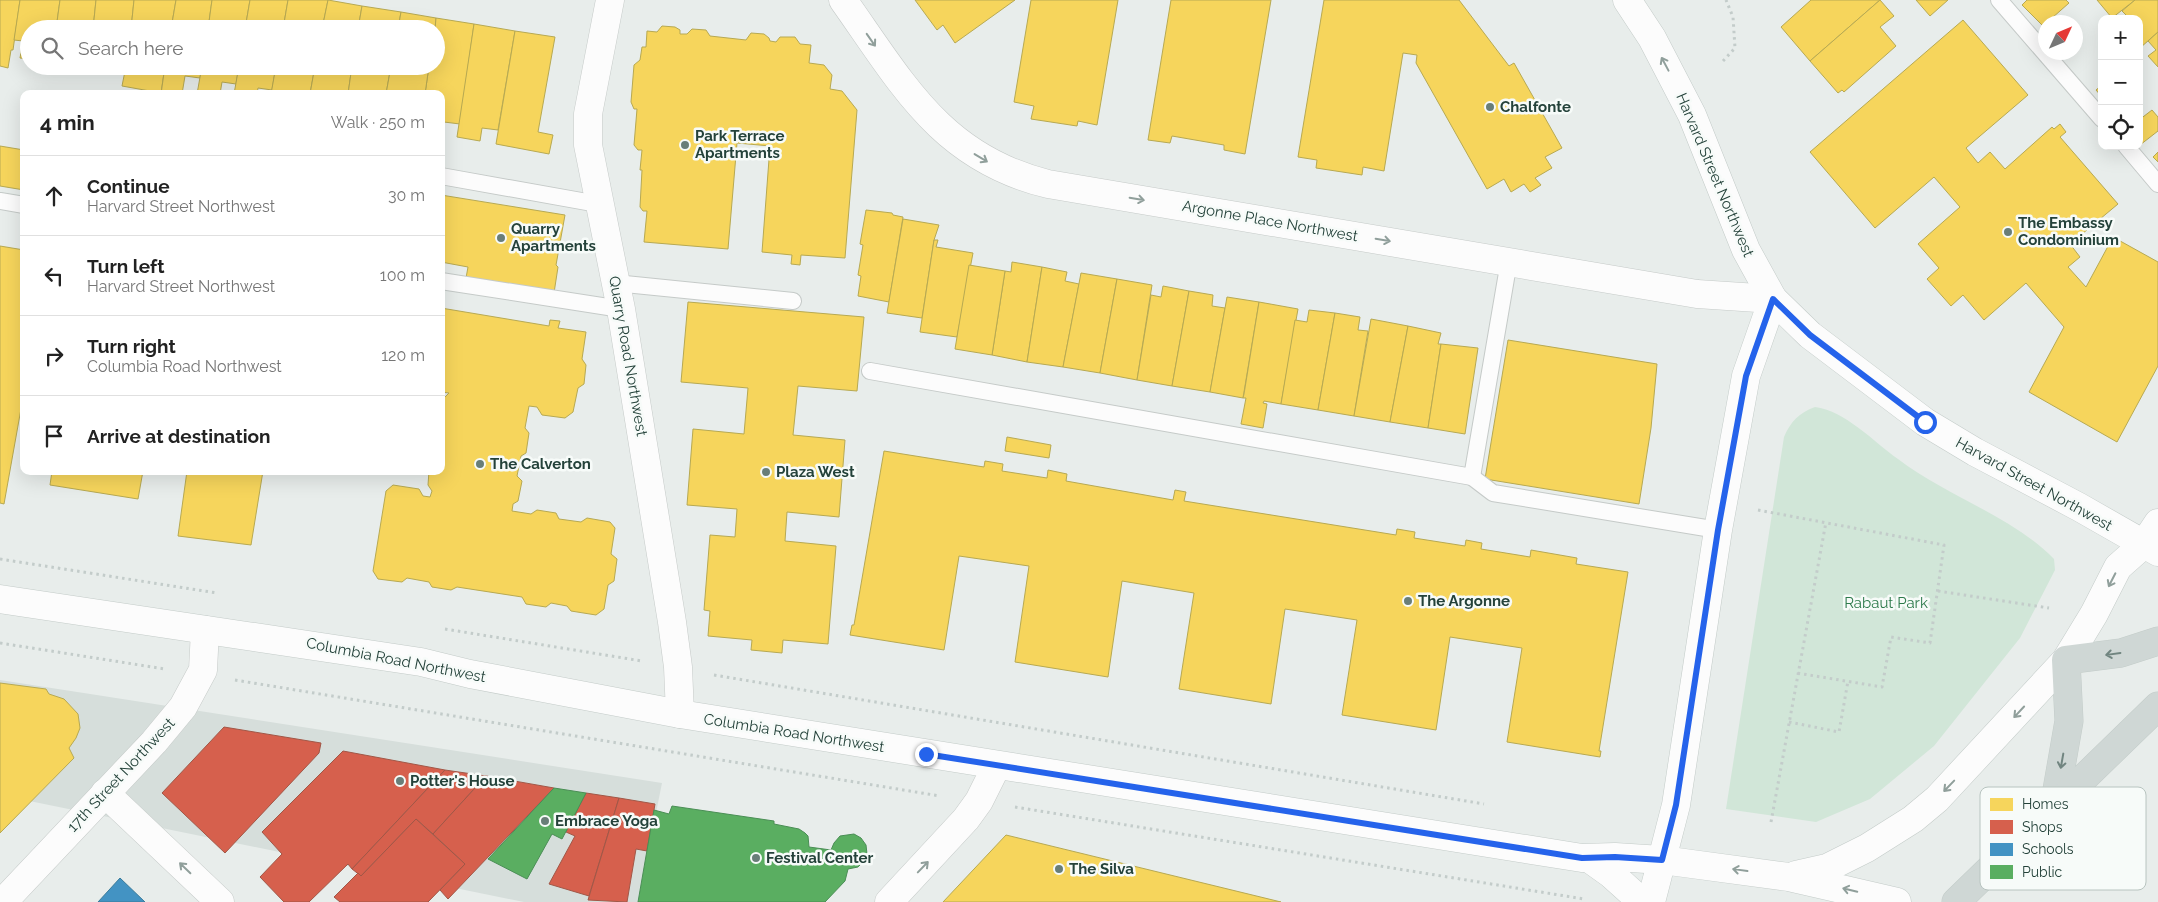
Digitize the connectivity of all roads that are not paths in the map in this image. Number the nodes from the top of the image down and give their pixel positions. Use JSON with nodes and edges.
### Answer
{"nodes":[{"id":1,"x":610,"y":0,"type":"edge"},
{"id":2,"x":843,"y":0,"type":"edge"},
{"id":3,"x":1627,"y":0,"type":"edge"},
{"id":4,"x":1999,"y":0,"type":"edge"},
{"id":5,"x":2098,"y":114,"type":"edge"},
{"id":6,"x":2129,"y":150,"type":"edge"},
{"id":7,"x":445,"y":177,"type":"edge"},
{"id":8,"x":2158,"y":184,"type":"edge"},
{"id":9,"x":0,"y":201,"type":"edge"},
{"id":10,"x":20,"y":204,"type":"edge"},
{"id":11,"x":598,"y":204,"type":"junction"},
{"id":12,"x":1510,"y":261,"type":"junction"},
{"id":13,"x":445,"y":282,"type":"edge"},
{"id":14,"x":615,"y":283,"type":"junction"},
{"id":15,"x":1773,"y":299,"type":"junction"},
{"id":16,"x":793,"y":301,"type":"dead end"},
{"id":17,"x":621,"y":309,"type":"junction"},
{"id":18,"x":870,"y":372,"type":"dead end"},
{"id":19,"x":1472,"y":477,"type":"junction"},
{"id":20,"x":1718,"y":530,"type":"junction"},
{"id":21,"x":2153,"y":540,"type":"edge"},
{"id":22,"x":0,"y":598,"type":"edge"},
{"id":23,"x":205,"y":630,"type":"junction"},
{"id":24,"x":2158,"y":641,"type":"edge"},
{"id":25,"x":2066,"y":660,"type":"junction"},
{"id":26,"x":2158,"y":706,"type":"edge"},
{"id":27,"x":680,"y":714,"type":"junction"},
{"id":28,"x":997,"y":766,"type":"junction"},
{"id":29,"x":2057,"y":787,"type":"edge"},
{"id":30,"x":2075,"y":787,"type":"edge"},
{"id":31,"x":105,"y":793,"type":"junction"},
{"id":32,"x":1590,"y":859,"type":"junction"},
{"id":33,"x":1662,"y":860,"type":"junction"},
{"id":34,"x":1789,"y":877,"type":"junction"},
{"id":35,"x":1980,"y":879,"type":"edge"},
{"id":36,"x":3,"y":902,"type":"edge"},
{"id":37,"x":220,"y":902,"type":"edge"},
{"id":38,"x":889,"y":902,"type":"edge"},
{"id":39,"x":1642,"y":902,"type":"edge"},
{"id":40,"x":1651,"y":902,"type":"edge"},
{"id":41,"x":1897,"y":902,"type":"edge"},
{"id":42,"x":1956,"y":902,"type":"edge"}],
"edges":[{"from":1,"to":11,"type":"street","name":"Quarry Road Northwest"},
{"from":2,"to":12,"type":"street","name":"Argonne Place Northwest","one_way":true},
{"from":15,"to":3,"type":"street","name":"Harvard Street Northwest","one_way":true},
{"from":4,"to":5,"type":"lane"},
{"from":6,"to":8,"type":"lane"},
{"from":7,"to":11,"type":"lane"},
{"from":9,"to":10,"type":"lane"},
{"from":11,"to":14,"type":"street","name":"Quarry Road Northwest"},
{"from":12,"to":15,"type":"street","name":"Argonne Place Northwest"},
{"from":12,"to":19,"type":"lane"},
{"from":13,"to":17,"type":"lane"},
{"from":14,"to":16,"type":"lane"},
{"from":14,"to":17,"type":"street","name":"Quarry Road Northwest"},
{"from":15,"to":20,"type":"street"},
{"from":15,"to":21,"type":"street","name":"Harvard Street Northwest"},
{"from":17,"to":27,"type":"street","name":"Quarry Road Northwest"},
{"from":18,"to":19,"type":"lane"},
{"from":19,"to":20,"type":"lane"},
{"from":20,"to":33,"type":"street"},
{"from":21,"to":25,"type":"street","one_way":true},
{"from":22,"to":23,"type":"street","name":"Columbia Road Northwest"},
{"from":23,"to":27,"type":"street","name":"Columbia Road Northwest"},
{"from":23,"to":31,"type":"street","name":"17th Street Northwest"},
{"from":24,"to":25,"type":"main road","one_way":true},
{"from":25,"to":29,"type":"main road","one_way":true},
{"from":25,"to":34,"type":"street","one_way":true},
{"from":26,"to":30,"type":"main road"},
{"from":27,"to":28,"type":"street","name":"Columbia Road Northwest"},
{"from":28,"to":32,"type":"street","name":"Columbia Road Northwest"},
{"from":38,"to":28,"type":"street","one_way":true},
{"from":31,"to":36,"type":"street","name":"17th Street Northwest"},
{"from":37,"to":31,"type":"street","one_way":true},
{"from":32,"to":33,"type":"street","name":"Columbia Road Northwest"},
{"from":32,"to":39,"type":"street","name":"Columbia Road Northwest"},
{"from":34,"to":33,"type":"street","name":"Columbia Road Northwest","one_way":true},
{"from":33,"to":40,"type":"street"},
{"from":41,"to":34,"type":"street","name":"Columbia Road Northwest","one_way":true},
{"from":35,"to":42,"type":"main road"}]}
